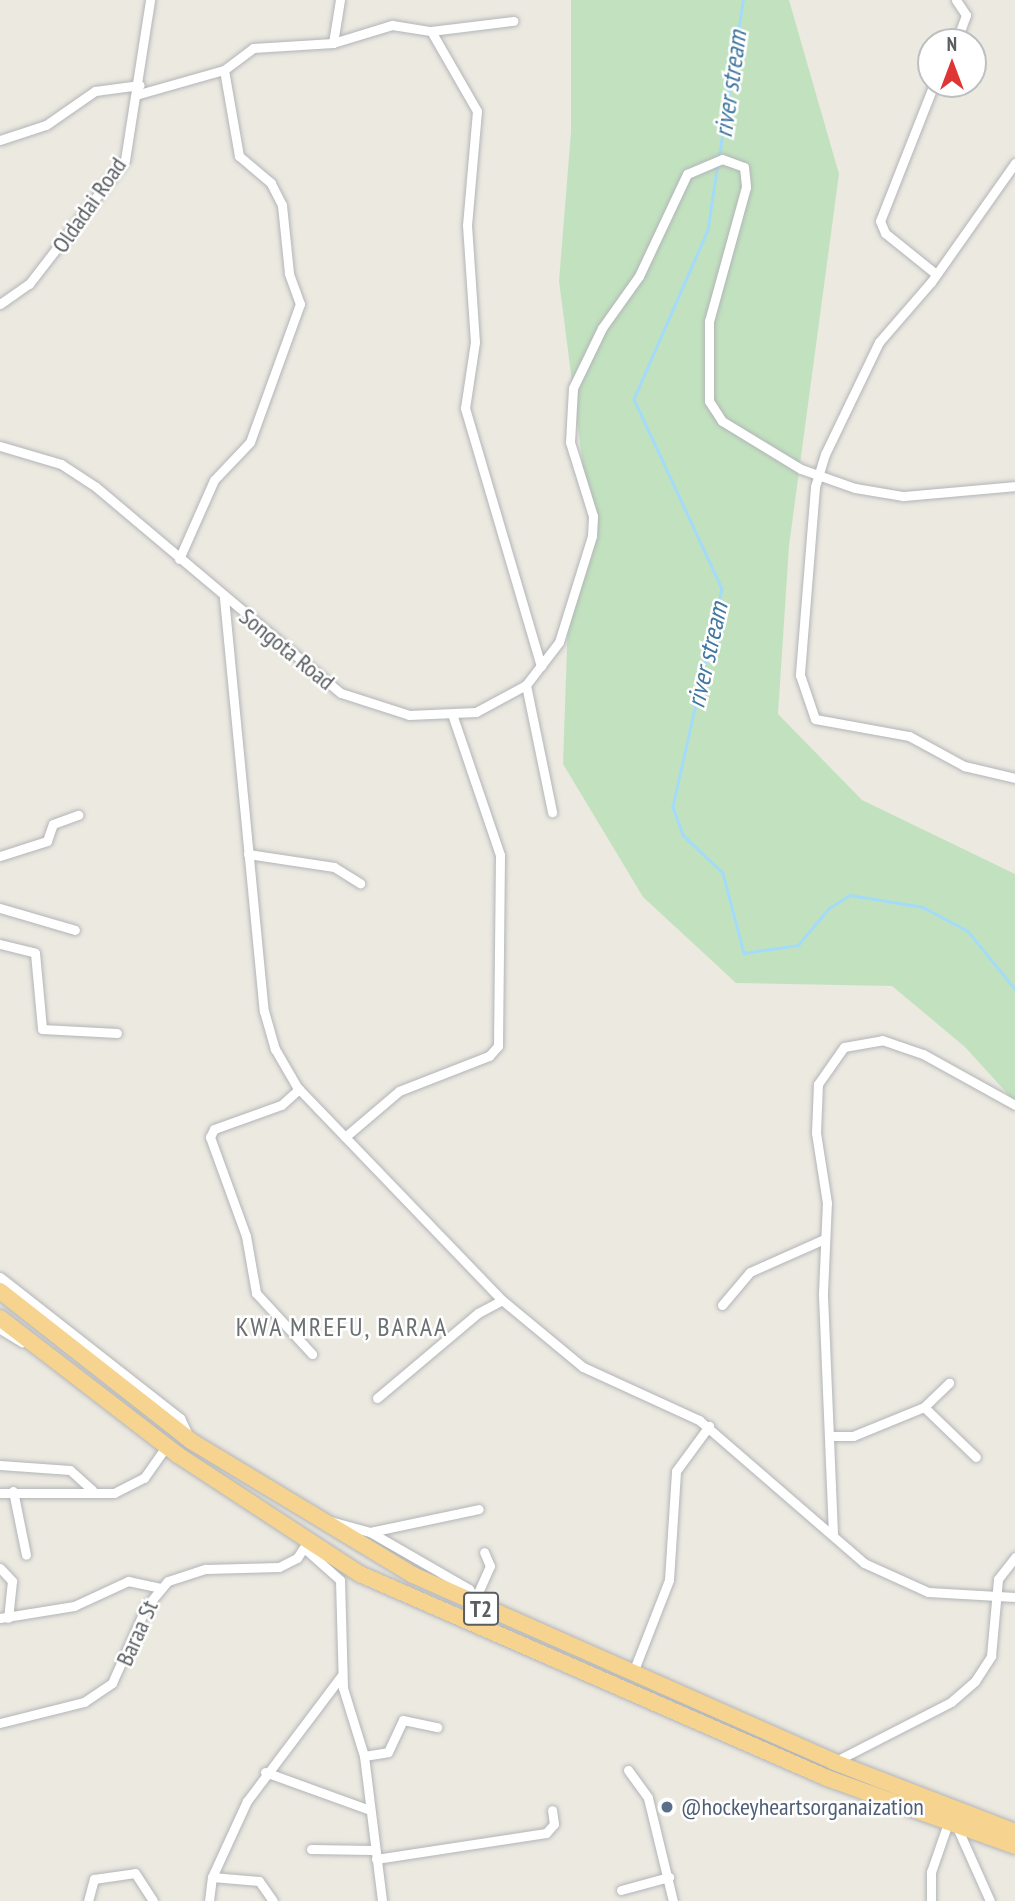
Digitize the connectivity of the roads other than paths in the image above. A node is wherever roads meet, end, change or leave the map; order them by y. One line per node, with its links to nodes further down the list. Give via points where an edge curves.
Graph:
1 (150, 0): 9 (street, Oldadai Road)
2 (340, 0): 7 (street)
3 (956, 0): 5 (street, via 966,15)
4 (513, 21): 6 (street)
5 (961, 28)
6 (431, 31): 7 (street, via 393,25); 20 (street, via 477,111 467,225 475,342 466,408)
7 (332, 43): 8 (street, via 258,47)
8 (225, 70): 9 (street); 18 (street, via 239,156 275,189 300,304 250,442 214,480)
9 (140, 89): 11 (street, via 95,92 46,125); 14 (street, Oldadai Road, via 117,174 29,284)
10 (928, 98): 13 (street, via 880,221 886,233)
11 (0, 139)
12 (1015, 163): 13 (street)
13 (936, 274): 16 (street, via 879,342)
14 (0, 304)
15 (0, 446): 18 (street, Songota Road, via 61,464)
16 (818, 476): 17 (street, via 903,496); 20 (street, Songota Road, via 722,421 709,401 709,321 746,187 744,167 719,159 687,174 639,276 602,328 573,388 570,442 593,516 592,536 559,642); 23 (street, via 800,654 801,685 814,718 909,736 964,766)
17 (1015, 486)
18 (179, 559): 19 (street, Songota Road)
19 (224, 598): 22 (street, Songota Road, via 341,693 389,711); 26 (street)
20 (541, 666): 21 (street, Songota Road)
21 (526, 685): 22 (street, Songota Road); 24 (street)
22 (453, 717): 35 (street, via 500,855 498,1046 489,1056 399,1091)
23 (1015, 778)
24 (552, 812)
25 (78, 815): 27 (street, via 53,824 47,841)
26 (248, 854): 28 (street, via 334,867); 33 (street, via 264,1012 275,1049)
27 (0, 856)
28 (360, 883)
29 (0, 908): 30 (street)
30 (75, 930)
31 (0, 944): 32 (street, via 35,953 42,1029)
32 (117, 1033)
33 (299, 1089): 35 (street); 45 (street, via 281,1105 214,1129 210,1137 246,1236 256,1293)
34 (1015, 1105): 36 (street, via 902,1044 864,1039 844,1046 823,1073 815,1106 827,1203)
35 (345, 1137): 39 (street)
36 (824, 1239): 40 (street, via 750,1272); 52 (street)
37 (0, 1277): 53 (street, via 180,1418)
38 (0, 1291): 43 (highway, T2)
39 (502, 1300): 49 (street, via 478,1313); 51 (street, via 583,1367)
40 (722, 1305)
41 (0, 1318): 44 (highway, T2)
42 (0, 1329): 44 (street)
43 (55, 1334): 44 (highway); 46 (highway, T2)
44 (40, 1350): 48 (highway, T2)
45 (312, 1354)
46 (104, 1371): 48 (highway); 53 (highway, T2)
47 (949, 1383): 50 (street)
48 (89, 1387): 54 (highway, T2)
49 (377, 1398)
50 (924, 1408): 52 (street, via 853,1436); 55 (street)
51 (709, 1426): 63 (street); 75 (street, via 676,1471 669,1580)
52 (833, 1436): 63 (street)
53 (191, 1441): 61 (highway, T2)
54 (166, 1446): 57 (street, via 139,1481 114,1493); 64 (highway, T2)
55 (976, 1457)
56 (0, 1465): 57 (street, via 70,1470)
57 (92, 1490): 58 (street)
58 (13, 1491): 59 (street); 66 (street)
59 (0, 1493)
60 (479, 1509): 62 (street)
61 (314, 1519): 62 (street, via 334,1518); 72 (highway, T2)
62 (370, 1532): 72 (street)
63 (833, 1534): 70 (street, via 864,1563 916,1588)
64 (307, 1543): 69 (street, Baraa St, via 279,1567 183,1573); 74 (street, via 340,1580); 84 (highway, T2, via 360,1574 613,1686)
65 (484, 1552): 72 (street, via 490,1566)
66 (26, 1555)
67 (1015, 1557): 70 (street, via 998,1579)
68 (0, 1568): 73 (street, via 12,1581)
69 (160, 1588): 73 (street, via 128,1581 74,1606); 76 (street, Baraa St, via 112,1683 84,1702)
70 (995, 1597): 71 (street); 79 (street, via 991,1656 965,1692)
71 (1015, 1597)
72 (478, 1602): 75 (highway, T2)
73 (4, 1618)
74 (342, 1675): 78 (street); 81 (street)
75 (632, 1675): 79 (highway, T2)
76 (1, 1721)
77 (437, 1727): 78 (street, via 403,1720 388,1752)
78 (364, 1756): 82 (street)
79 (834, 1762): 85 (highway, T2)
80 (628, 1770): 90 (street, via 648,1798)
81 (265, 1772): 82 (street); 89 (street)
82 (370, 1810): 88 (street)
83 (552, 1810): 88 (street, via 553,1828 546,1833)
84 (952, 1824): 86 (highway, T2); 98 (street, via 931,1872); 99 (street)
85 (1015, 1832)
86 (1015, 1846)
87 (311, 1849): 88 (street)
88 (374, 1855): 96 (street)
89 (212, 1877): 94 (street); 95 (street, via 259,1881)
90 (669, 1877): 91 (street); 97 (street)
91 (621, 1890)
92 (88, 1901): 93 (street, via 94,1879 135,1873)
93 (153, 1901)
94 (209, 1901)
95 (273, 1901)
96 (382, 1901)
97 (673, 1901)
98 (931, 1901)
99 (990, 1901)

